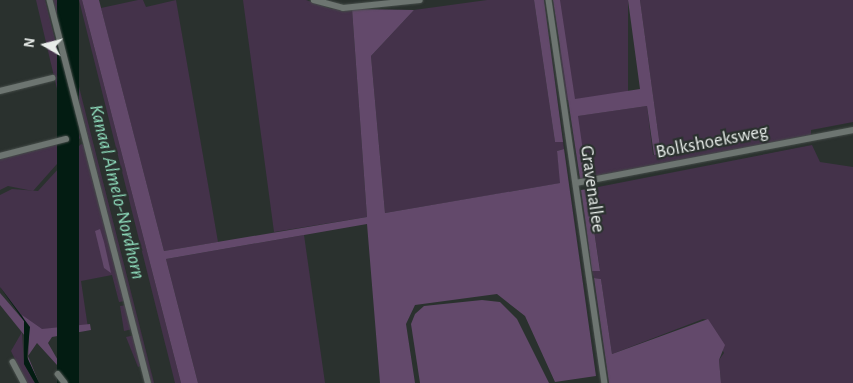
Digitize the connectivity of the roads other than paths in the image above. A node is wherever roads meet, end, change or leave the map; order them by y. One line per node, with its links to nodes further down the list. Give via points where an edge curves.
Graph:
1 (50, 0): 15 (street)
2 (314, 0): 3 (street, via 342,8)
3 (420, 0)
4 (549, 0): 10 (street, Gravenallee)
5 (52, 78): 6 (street)
6 (0, 91)
7 (853, 130): 10 (street, Bolkshoeksweg)
8 (66, 139): 9 (street)
9 (0, 156)
10 (576, 184): 16 (street, Gravenallee)
11 (13, 362): 13 (street)
12 (58, 374): 14 (street)
13 (24, 383)
14 (65, 383)
15 (148, 383)
16 (606, 383)

